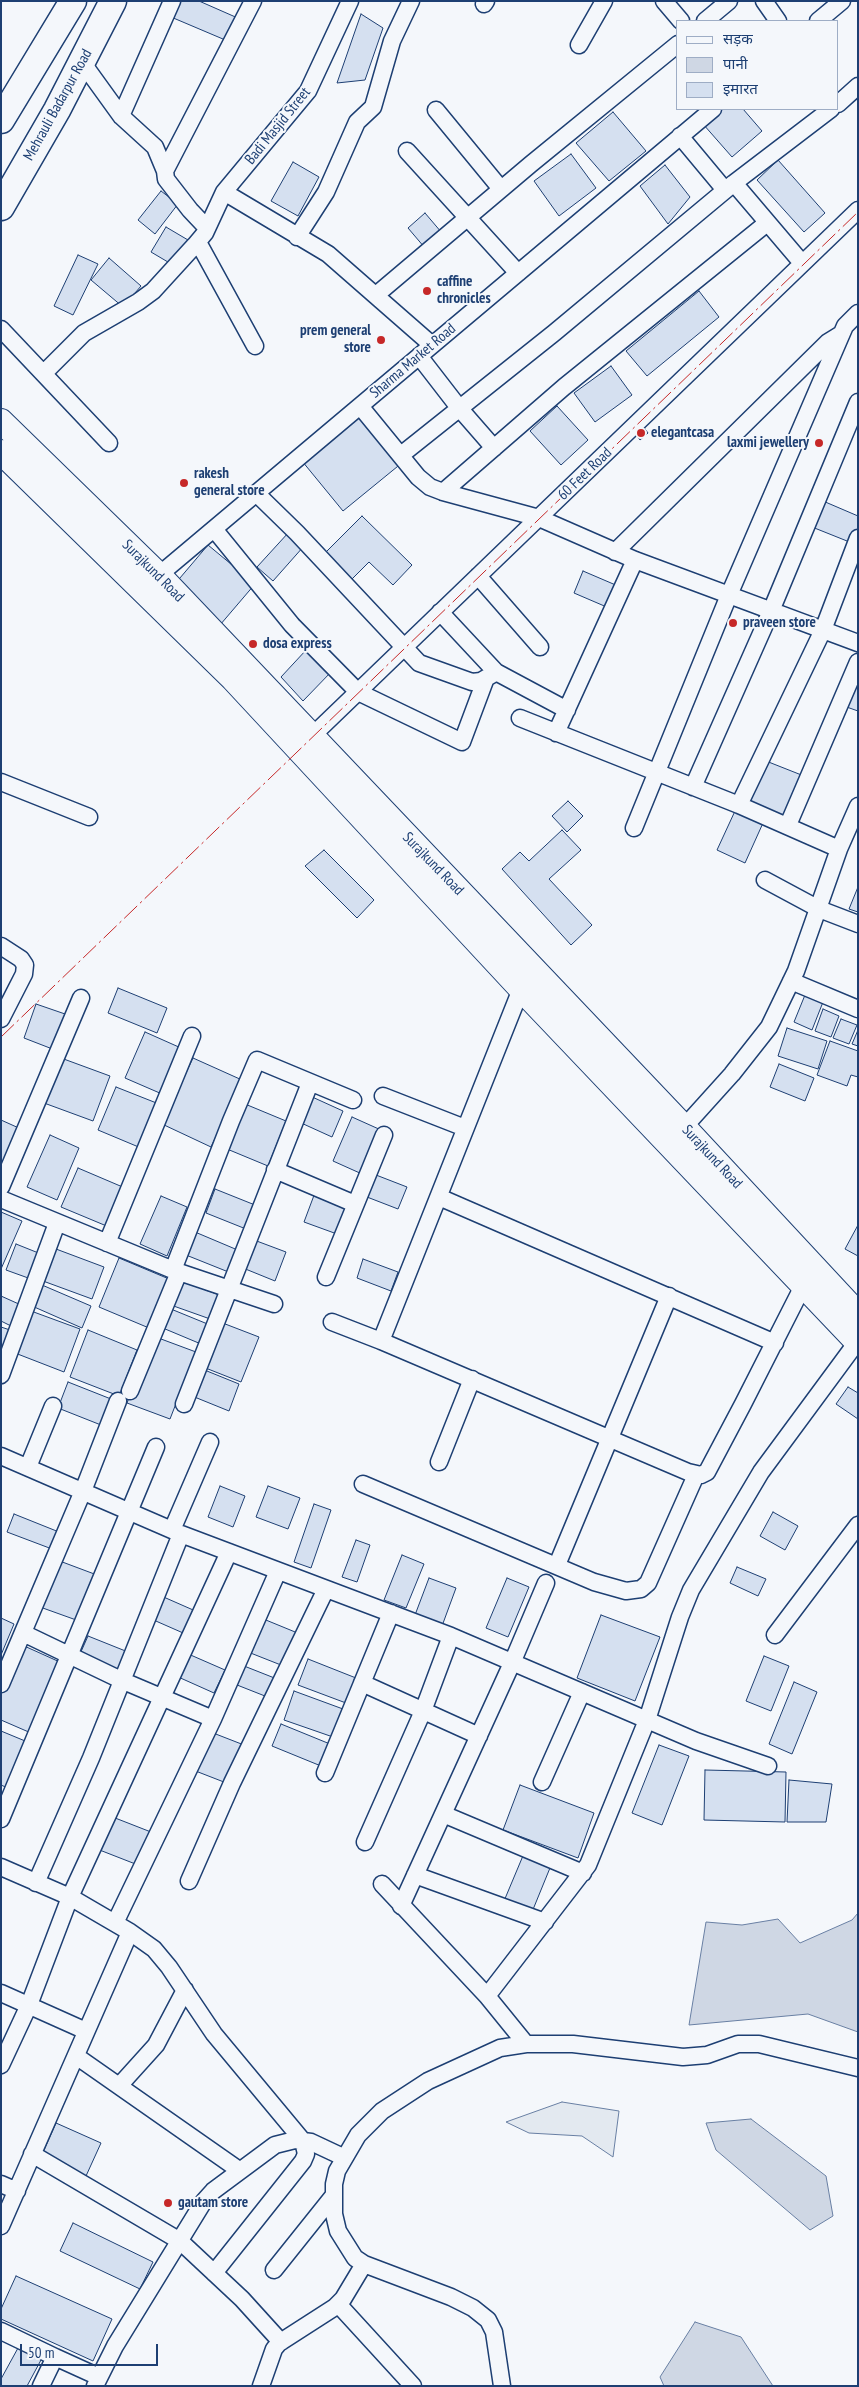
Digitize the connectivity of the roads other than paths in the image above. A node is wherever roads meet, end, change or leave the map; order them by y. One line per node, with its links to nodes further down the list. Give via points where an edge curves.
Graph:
1 (73, 1): 25 (main road)
2 (113, 1): 18 (main road, Mehrauli Badarpur Road)
3 (172, 1): 24 (street)
4 (253, 1): 28 (street)
5 (350, 1): 31 (street, Badi Masjid Street, via 308,91)
6 (411, 1): 37 (street, via 392,41 373,107 357,122 326,192)
7 (604, 1): 16 (street)
8 (664, 1): 12 (street)
9 (729, 1): 13 (street)
10 (764, 1): 14 (street)
11 (842, 1): 15 (street)
12 (680, 20)
13 (706, 20)
14 (777, 20)
15 (819, 20)
16 (579, 45)
17 (676, 46): 30 (street)
18 (82, 62): 24 (street); 32 (main road, Mehrauli Badarpur Road)
19 (858, 86): 20 (street)
20 (839, 103)
21 (436, 110): 30 (street)
22 (712, 110): 26 (street, Sharma Market Road)
23 (830, 110): 29 (street)
24 (121, 116): 28 (street, via 154,147)
25 (1, 120)
26 (680, 136): 29 (street); 40 (street, Sharma Market Road)
27 (407, 151): 34 (street)
28 (165, 171): 36 (street, via 166,179)
29 (730, 186): 35 (street); 50 (street)
30 (501, 189): 34 (street)
31 (224, 192): 36 (street, Badi Masjid Street); 37 (street)
32 (1, 207)
33 (858, 210): 39 (street, 60 Feet Road)
34 (466, 218): 40 (street); 41 (street)
35 (767, 223): 39 (street); 53 (street, via 564,387)
36 (208, 228): 38 (street, Badi Masjid Street)
37 (297, 237): 41 (street, via 328,254)
38 (198, 242): 45 (street); 47 (street, Badi Masjid Street, via 153,291 84,333)
39 (802, 263): 58 (street, 60 Feet Road)
40 (518, 273): 46 (street, Sharma Market Road)
41 (376, 295): 46 (street)
42 (858, 312): 44 (street)
43 (1, 329): 47 (street)
44 (848, 330): 61 (street, via 828,342); 65 (street)
45 (255, 346)
46 (426, 351): 49 (street, Sharma Market Road); 50 (street)
47 (44, 373): 52 (street)
48 (858, 402): 66 (street)
49 (360, 406): 55 (street); 57 (street, Sharma Market Road)
50 (460, 408): 53 (street); 55 (street)
51 (1, 421): 63 (main road, Surajkund Road)
52 (109, 443)
53 (494, 448): 56 (street)
54 (1, 452): 94 (main road, Surajkund Road, via 233,679)
55 (401, 456): 56 (street, via 418,477)
56 (443, 492): 58 (street)
57 (256, 493): 59 (street, Sharma Market Road); 70 (street)
58 (539, 518): 61 (street); 64 (street, 60 Feet Road)
59 (214, 529): 63 (street, Sharma Market Road); 74 (street, via 292,625)
60 (858, 538): 68 (street)
61 (615, 552): 62 (street)
62 (635, 560): 65 (street); 75 (street)
63 (158, 575): 78 (main road, Surajkund Road)
64 (478, 576): 67 (street, 60 Feet Road); 71 (street)
65 (729, 596): 66 (street); 79 (street)
66 (771, 611): 68 (street); 81 (street)
67 (440, 612): 70 (street, 60 Feet Road); 73 (street)
68 (823, 630): 69 (street); 82 (street)
69 (858, 644)
70 (404, 647): 73 (street, via 426,666 472,682); 74 (street, 60 Feet Road)
71 (540, 647)
72 (858, 662): 85 (street)
73 (491, 675): 74 (street, via 462,742); 75 (street)
74 (358, 692): 78 (street, 60 Feet Road)
75 (567, 710): 77 (street)
76 (520, 718): 77 (street)
77 (556, 733): 79 (street)
78 (311, 737): 102 (main road, Surajkund Road)
79 (656, 772): 81 (street); 86 (street)
80 (1, 782): 84 (street)
81 (693, 787): 82 (street)
82 (739, 805): 85 (street)
83 (858, 806): 87 (street)
84 (89, 817)
85 (788, 825): 88 (street)
86 (634, 828)
87 (853, 832): 88 (street)
88 (839, 849): 90 (street)
89 (765, 880): 90 (street)
90 (818, 910): 91 (street); 93 (street)
91 (858, 924)
92 (1, 946): 97 (street, via 21,958 25,965 24,974)
93 (791, 981): 96 (street); 102 (street, via 759,1042)
94 (522, 989): 103 (street); 105 (main road, Surajkund Road)
95 (81, 998): 107 (street)
96 (858, 1009)
97 (1, 1019)
98 (192, 1036): 112 (street)
99 (310, 1083): 101 (street); 106 (street); 113 (street, via 257,1060)
100 (383, 1096): 103 (street)
101 (353, 1100)
102 (684, 1127): 105 (street); 119 (main road, Surajkund Road)
103 (465, 1128): 108 (street)
104 (384, 1135): 110 (street)
105 (668, 1144): 115 (main road, Surajkund Road)
106 (275, 1170): 110 (street); 116 (street)
107 (1, 1187)
108 (439, 1197): 117 (street); 121 (street)
109 (1, 1199): 111 (street)
110 (355, 1204): 114 (street)
111 (57, 1223): 112 (street); 124 (street)
112 (107, 1243): 113 (street)
113 (176, 1271): 116 (street); 136 (street)
114 (326, 1277)
115 (803, 1286): 122 (main road, Surajkund Road); 123 (street)
116 (229, 1289): 118 (street); 126 (street)
117 (669, 1296): 123 (street); 128 (street)
118 (274, 1304)
119 (858, 1314)
120 (332, 1322): 121 (street)
121 (381, 1341): 125 (street)
122 (857, 1342): 158 (street, via 761,1472 691,1590)
123 (775, 1343): 134 (street, via 707,1472)
124 (1, 1375)
125 (472, 1380): 128 (street); 132 (street)
126 (184, 1404)
127 (53, 1406): 133 (street)
128 (611, 1439): 134 (street); 141 (street)
129 (210, 1442): 139 (street)
130 (156, 1447): 137 (street)
131 (1, 1456): 133 (street)
132 (439, 1462)
133 (28, 1467): 136 (street)
134 (696, 1475): 141 (street, via 648,1583 641,1589 626,1591 594,1582)
135 (362, 1484): 141 (street)
136 (84, 1492): 137 (street); 146 (street)
137 (130, 1511): 139 (street); 149 (street)
138 (858, 1524): 147 (street)
139 (176, 1531): 140 (street); 151 (street)
140 (229, 1552): 142 (street); 155 (street)
141 (557, 1565)
142 (278, 1571): 144 (street); 157 (street)
143 (546, 1583): 150 (street)
144 (326, 1589): 145 (street); 169 (street, via 232,1783)
145 (392, 1613): 148 (street); 152 (street)
146 (23, 1633): 149 (street); 153 (street)
147 (775, 1635)
148 (452, 1636): 150 (street); 156 (street)
149 (70, 1655): 151 (street); 164 (street)
150 (512, 1662): 154 (street); 159 (street)
151 (121, 1680): 155 (street); 170 (street)
152 (362, 1683): 156 (street); 161 (street)
153 (1, 1684)
154 (582, 1692): 158 (street); 162 (street)
155 (162, 1698): 157 (street); 172 (street)
156 (422, 1711): 159 (street); 165 (street)
157 (213, 1719): 175 (street)
158 (647, 1720): 160 (street); 167 (street)
159 (479, 1736): 163 (street)
160 (768, 1766)
161 (325, 1773)
162 (542, 1782)
163 (443, 1814): 167 (street); 168 (street)
164 (1, 1819)
165 (365, 1842)
166 (2, 1871): 170 (street)
167 (583, 1874): 174 (street)
168 (415, 1875): 173 (street); 174 (street)
169 (189, 1882)
170 (36, 1883): 172 (street)
171 (382, 1884): 173 (street)
172 (70, 1897): 175 (street); 180 (street)
173 (401, 1906): 179 (street)
174 (545, 1922): 179 (street)
175 (115, 1923): 176 (street)
176 (130, 1932): 177 (street, via 154,1950); 181 (street)
177 (185, 1990): 186 (street, via 156,2045); 187 (street, via 214,2034)
178 (1, 1993): 180 (street)
179 (487, 1996): 182 (street)
180 (29, 2005): 181 (street); 184 (street)
181 (86, 2031): 183 (street)
182 (526, 2044): 185 (street, via 573,2044 683,2057 707,2055 738,2044 759,2044); 189 (street, via 500,2048 428,2081 382,2111 358,2135)
183 (76, 2056): 186 (street); 188 (street)
184 (1, 2065)
185 (858, 2068)
186 (119, 2086): 190 (street)
187 (303, 2141): 189 (street); 190 (street, via 276,2145); 198 (street, via 306,2154 303,2161)
188 (32, 2154): 192 (street); 195 (street)
189 (343, 2157): 193 (street, via 337,2171)
190 (239, 2170): 195 (street, via 213,2191)
191 (1, 2184): 192 (street)
192 (17, 2190): 194 (street)
193 (334, 2195): 196 (street, via 338,2232 355,2258); 197 (street)
194 (1, 2226)
195 (180, 2241): 198 (street); 203 (street, via 115,2346)
196 (364, 2264): 199 (street); 207 (street, via 451,2297 474,2308 488,2320 494,2332)
197 (274, 2270)
198 (214, 2273): 201 (street)
199 (338, 2304): 201 (street); 206 (street)
200 (1, 2331): 202 (street)
201 (281, 2342): 204 (street, via 274,2349)
202 (55, 2357): 203 (street); 205 (street)
203 (97, 2382)
204 (266, 2384)
205 (41, 2386)
206 (413, 2386)
207 (502, 2386)

